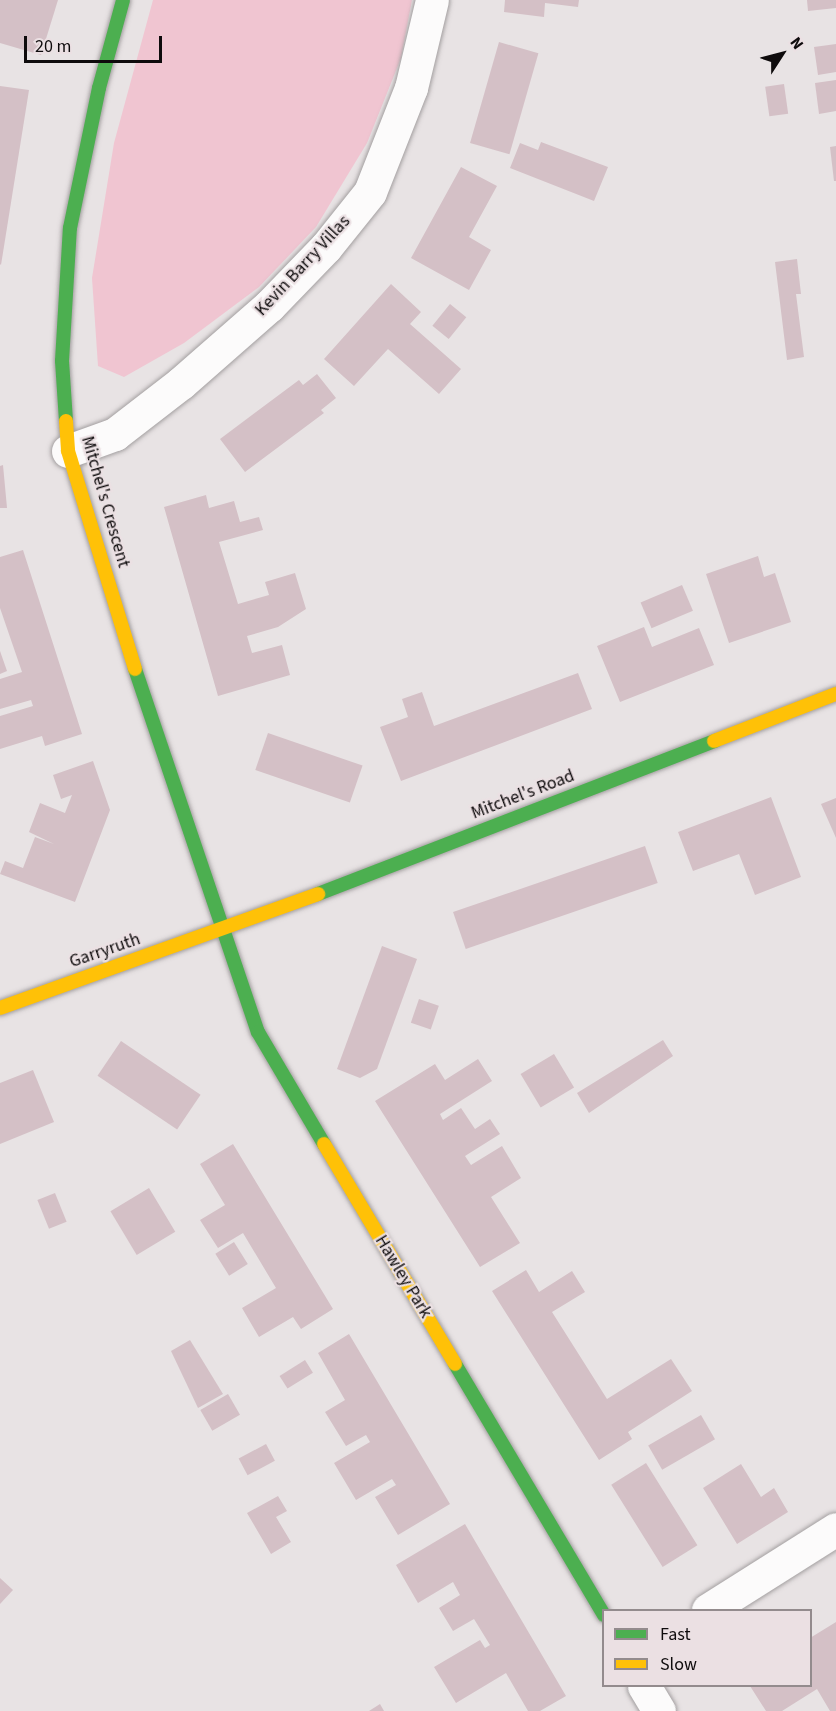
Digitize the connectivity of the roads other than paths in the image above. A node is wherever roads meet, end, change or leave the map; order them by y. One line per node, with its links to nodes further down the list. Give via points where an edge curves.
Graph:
1 (123, 0): 3 (street, Mitchel's Crescent, via 99,88 70,228 62,362)
2 (432, 0): 3 (street, Kevin Barry Villas, via 411,88 370,192 326,248 269,306 181,383 115,434)
3 (68, 451): 5 (street, Mitchel's Crescent, via 149,716)
4 (836, 694): 5 (street, Mitchel's Road)
5 (223, 930): 6 (street, Garryruth); 9 (street, Hawley Park, via 258,1032)
6 (0, 1008)
7 (836, 1529): 8 (street)
8 (711, 1609)
9 (602, 1613)
10 (645, 1687): 11 (street)
11 (659, 1711)

